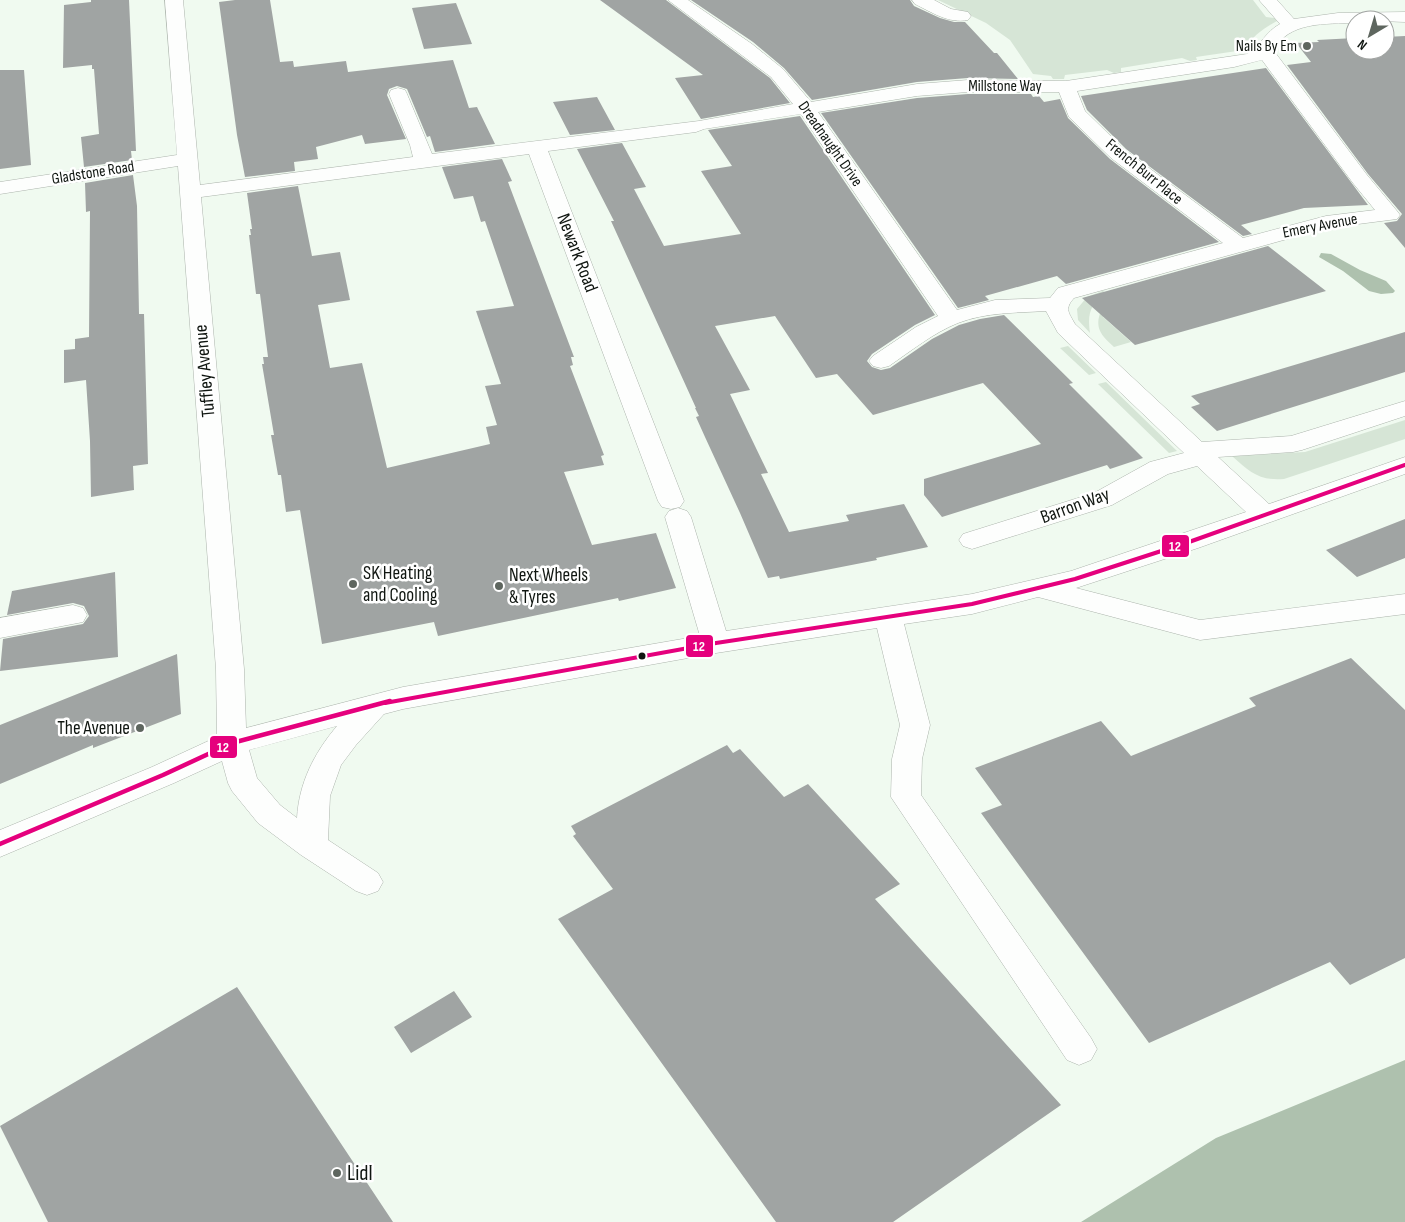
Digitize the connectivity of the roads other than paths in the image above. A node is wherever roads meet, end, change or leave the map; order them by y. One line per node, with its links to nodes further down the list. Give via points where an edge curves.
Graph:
1 (174, 0): 13 (street, Tuffley Avenue)
2 (677, 0): 11 (street, Dreadnaught Drive, via 770,68)
3 (921, 0): 5 (street, via 947,14)
4 (1268, 0): 7 (street)
5 (962, 16)
6 (1405, 17): 7 (street, via 1312,20)
7 (1290, 25): 8 (street, via 1276,33)
8 (1265, 51): 9 (street, Millstone Way, via 1254,58 1234,62); 17 (street, Emery Avenue, via 1390,215 1326,222)
9 (1066, 87): 11 (street, Millstone Way, via 968,86 917,90); 17 (street, French Burr Place, via 1076,113 1118,154)
10 (398, 94): 14 (street)
11 (806, 108): 12 (street, Millstone Way); 19 (street, Dreadnaught Drive)
12 (536, 146): 14 (street); 31 (street, Newark Road, via 675,509)
13 (186, 159): 15 (street, Gladstone Road); 16 (street, Tuffley Avenue)
14 (424, 161): 16 (street)
15 (0, 188)
16 (190, 192): 33 (street, Tuffley Avenue, via 228,649)
17 (1237, 244): 18 (street, Emery Avenue, via 1080,289 1066,294)
18 (1057, 304): 19 (street, via 995,307); 22 (street, via 1057,312 1066,328)
19 (951, 318): 20 (street, via 917,336)
20 (881, 362)
21 (1405, 408): 22 (street, Barron Way, via 1293,444)
22 (1200, 453): 24 (street); 25 (street, Barron Way, via 1159,468 1102,499)
23 (1405, 465): 24 (street)
24 (1265, 515): 26 (street, via 1084,576)
25 (972, 540)
26 (1038, 588): 27 (street, via 1200,630); 29 (street, via 972,604)
27 (1405, 604)
28 (73, 615): 30 (street)
29 (888, 617): 31 (street); 37 (street, via 915,725 907,759 906,797)
30 (0, 628)
31 (716, 643): 32 (street, via 403,698)
32 (374, 706): 33 (street); 35 (street, via 343,737 329,759 315,796)
33 (232, 743): 34 (street); 35 (street, Tuffley Avenue, via 243,783 269,814)
34 (0, 844)
35 (312, 846): 36 (street, Tuffley Avenue)
36 (367, 882)
37 (1079, 1049)

